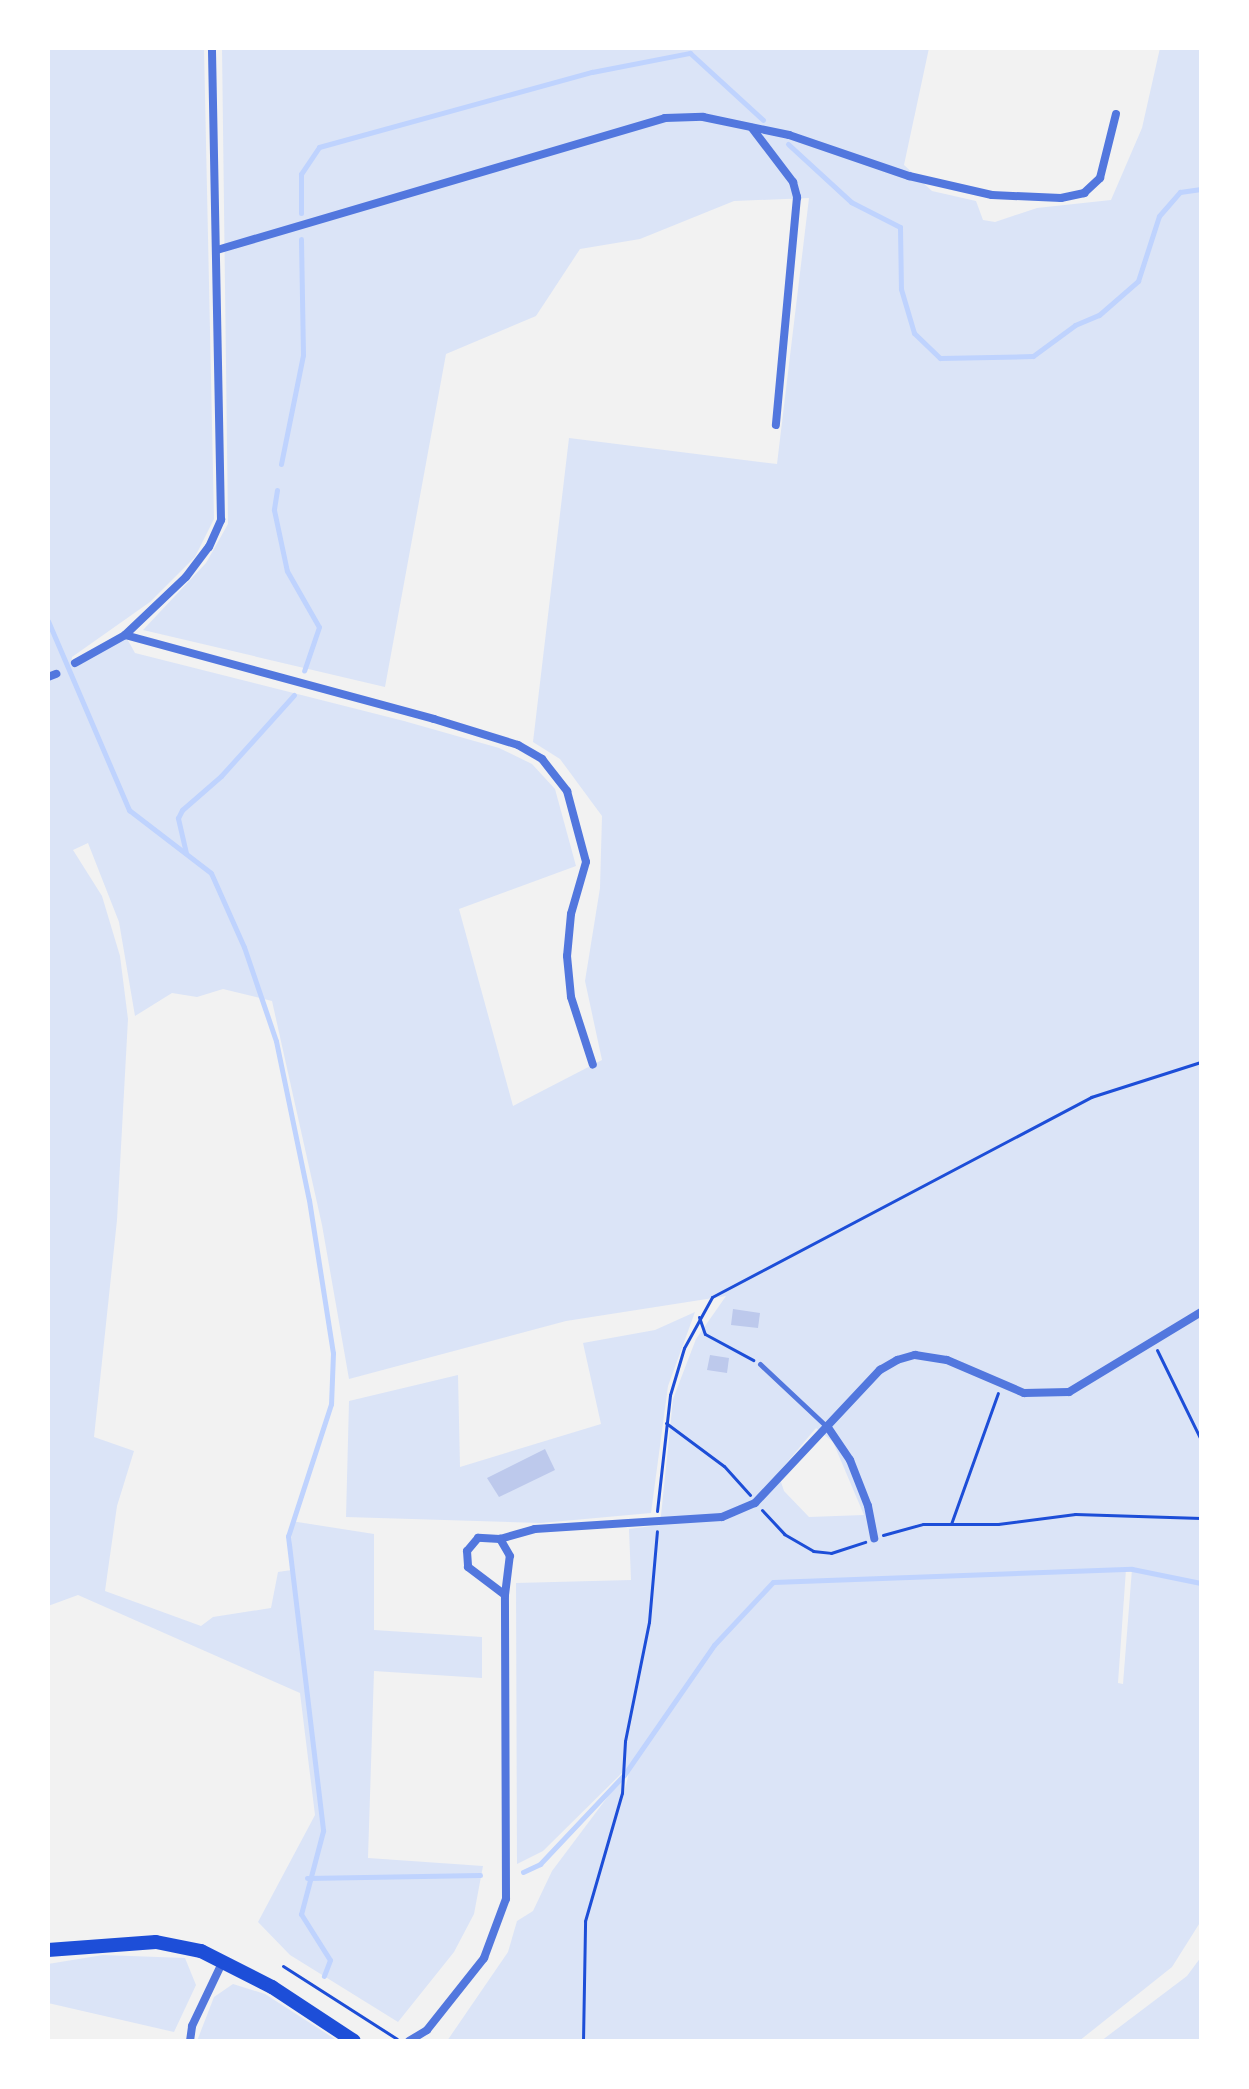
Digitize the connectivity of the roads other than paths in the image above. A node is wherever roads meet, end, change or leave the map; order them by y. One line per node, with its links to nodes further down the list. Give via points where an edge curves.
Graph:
1 (212, 48): 4 (street)
2 (1116, 114): 3 (street, via 1100,178 1084,193 1061,198 992,195)
3 (752, 128): 4 (street, via 703,117 665,118); 5 (street, via 793,182 797,197)
4 (217, 250): 6 (street, via 221,520 186,577)
5 (776, 425)
6 (125, 635): 7 (street); 8 (street, via 434,719 518,745 542,759 567,791 586,862 571,914 567,956 571,997)
7 (75, 663)
8 (593, 1065)
9 (1201, 1312): 11 (street, via 1069,1392 1040,1396 1000,1385 947,1360 906,1358 880,1370)
10 (760, 1364): 11 (lane)
11 (827, 1426): 12 (street, via 850,1460); 13 (street, via 755,1503 722,1517 535,1529)
12 (874, 1538)
13 (500, 1539): 14 (street, via 510,1556); 14 (street, via 478,1538 466,1559 473,1573)
14 (505, 1595): 17 (street, via 506,1899 484,1958)
15 (48, 1950): 16 (main road, via 156,1942)
16 (223, 1961): 18 (street); 19 (main road)
17 (427, 2030): 20 (street); 21 (street)
18 (190, 2041)
19 (354, 2041)
20 (409, 2041)
21 (425, 2041)

